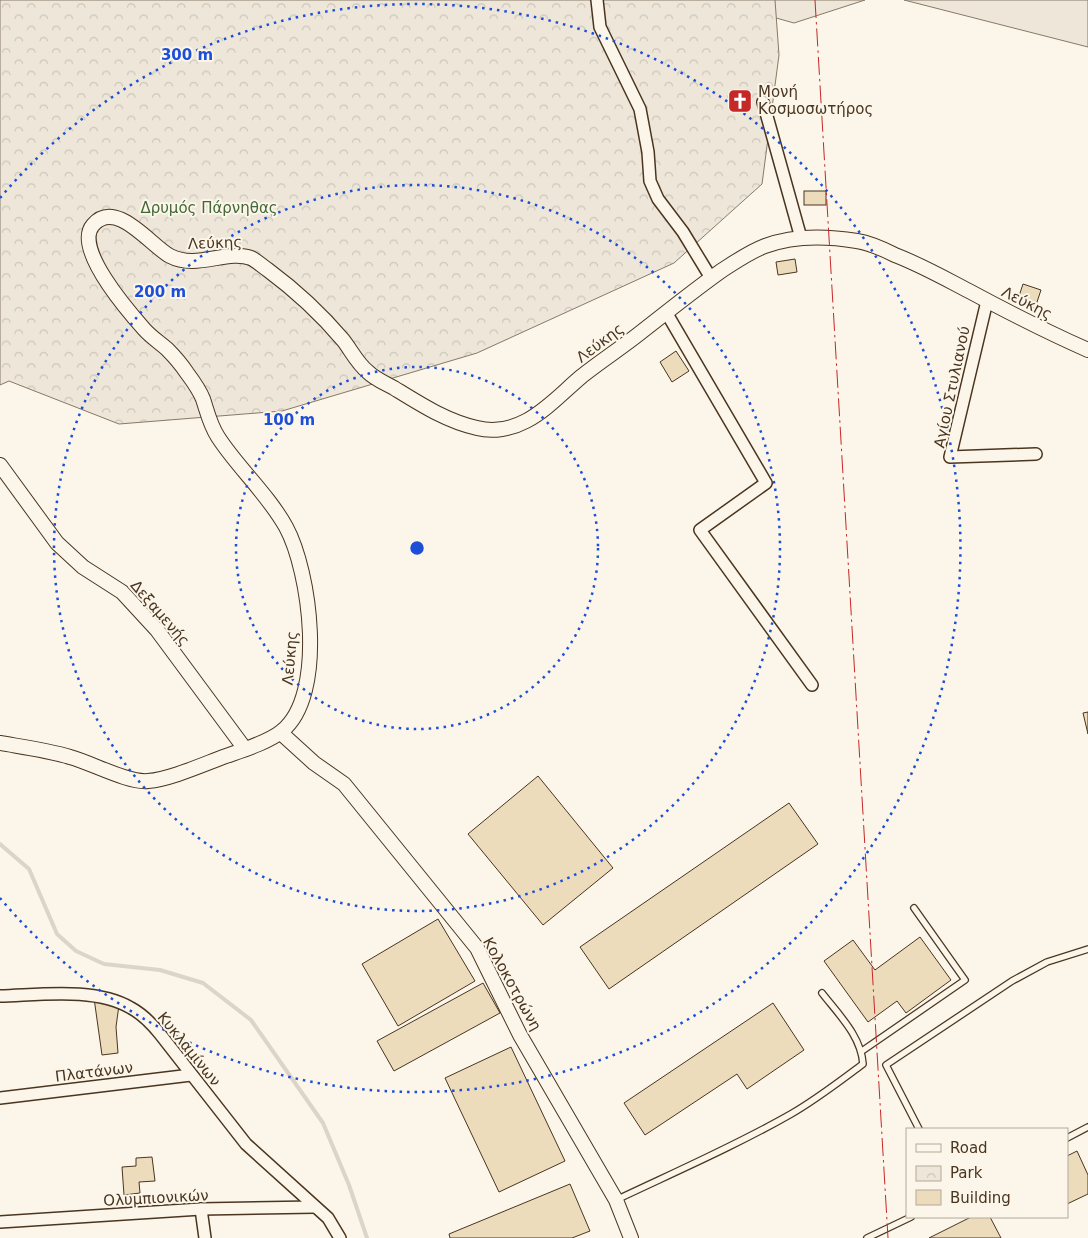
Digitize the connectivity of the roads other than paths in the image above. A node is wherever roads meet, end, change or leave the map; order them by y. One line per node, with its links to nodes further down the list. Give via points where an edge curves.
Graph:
1 (597, 0): 4 (street, via 600,27 640,109 650,180 658,199)
2 (763, 102): 3 (street)
3 (801, 238): 4 (street, Λεύκης, via 763,246); 5 (street, Λεύκης, via 868,243 932,270)
4 (711, 278): 6 (street, Λεύκης)
5 (987, 301): 7 (street, Λεύκης); 8 (street, Αγίου Στυλιανού, via 950,457)
6 (666, 312): 10 (street, via 766,483 700,530); 11 (street, Λεύκης, via 587,372 540,413 514,426 492,430 473,427 434,412 376,378 360,364 345,342 321,317 287,285 249,257 192,262 179,260 123,220 102,218 94,224 89,230 88,247 114,293 146,332 171,352 189,375 200,392 214,432 286,526 299,557 305,580 310,631 307,683 294,718)
7 (1088, 350)
8 (1036, 454)
9 (0, 465): 13 (street, Δεξαμενής, via 57,543 84,567 122,592 157,630)
10 (812, 685)
11 (281, 733): 13 (street, Λεύκης); 24 (street, Κολοκοτρώνη, via 314,763 344,784 477,948 520,1035)
12 (0, 743): 13 (street, Λεύκης, via 73,758 147,782)
13 (245, 749)
14 (914, 908): 18 (lane, via 965,980)
15 (1088, 949): 22 (lane, via 1047,962 1012,981 886,1065)
16 (822, 993): 18 (lane, via 856,1038)
17 (0, 996): 19 (street, Κυκλαμίνων, via 82,995 108,999 131,1008 160,1034)
18 (862, 1052): 24 (lane, via 864,1064 791,1114)
19 (192, 1075): 20 (street, Πλατάνων); 25 (street, Κυκλαμίνων, via 246,1144)
20 (0, 1098)
21 (1088, 1127): 23 (lane)
22 (918, 1128)
23 (1068, 1137)
24 (616, 1200): 31 (street, Κολοκοτρώνη)
25 (315, 1207): 26 (street, Ολυμπιονικών); 30 (street, Κυκλαμίνων, via 328,1218)
26 (202, 1210): 28 (street, Ολυμπιονικών); 29 (street)
27 (909, 1218): 32 (lane)
28 (0, 1222)
29 (205, 1238)
30 (340, 1238)
31 (631, 1238)
32 (867, 1238)

